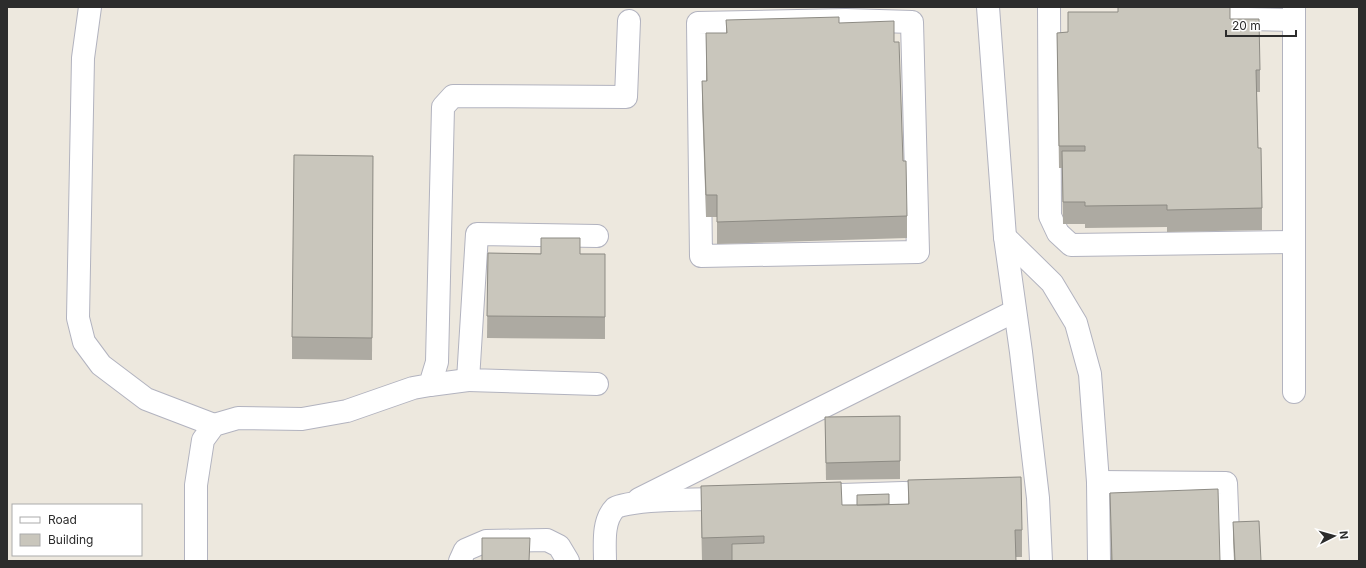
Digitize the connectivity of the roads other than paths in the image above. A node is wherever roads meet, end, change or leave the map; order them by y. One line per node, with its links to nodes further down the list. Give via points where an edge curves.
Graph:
1 (90, 7): 16 (lane, via 83,58 78,318 84,342 101,365 146,399)
2 (988, 7): 9 (lane)
3 (846, 13): 3 (lane, via 698,23 701,256 918,252 912,22)
4 (1054, 14): 10 (lane, via 1050,216 1058,233 1071,245)
5 (1294, 14): 6 (lane, via 1263,19); 10 (lane)
6 (1176, 18)
7 (629, 21): 14 (lane, via 626,97 453,96 442,107 437,362)
8 (597, 236): 12 (lane, via 477,234)
9 (1005, 237): 11 (lane); 17 (lane, via 1052,283 1076,323 1090,374)
10 (1294, 242): 15 (lane)
11 (1015, 311): 21 (lane); 26 (lane, via 1030,498)
12 (468, 380): 13 (lane); 14 (lane)
13 (597, 384)
14 (430, 385): 16 (lane, via 413,388 347,411 302,419 238,418)
15 (1294, 392)
16 (214, 425): 22 (lane, via 203,440 196,485)
17 (1098, 482): 27 (lane); 28 (lane, via 1226,483)
18 (958, 495): 19 (lane, via 903,493)
19 (792, 497)
20 (752, 498): 21 (lane)
21 (633, 502): 25 (lane, via 616,507 610,515 605,536)
22 (196, 561)
23 (460, 561): 24 (lane, via 465,550 486,541 547,540 559,546)
24 (568, 561)
25 (605, 561)
26 (1042, 561)
27 (1099, 561)
28 (1228, 561)

